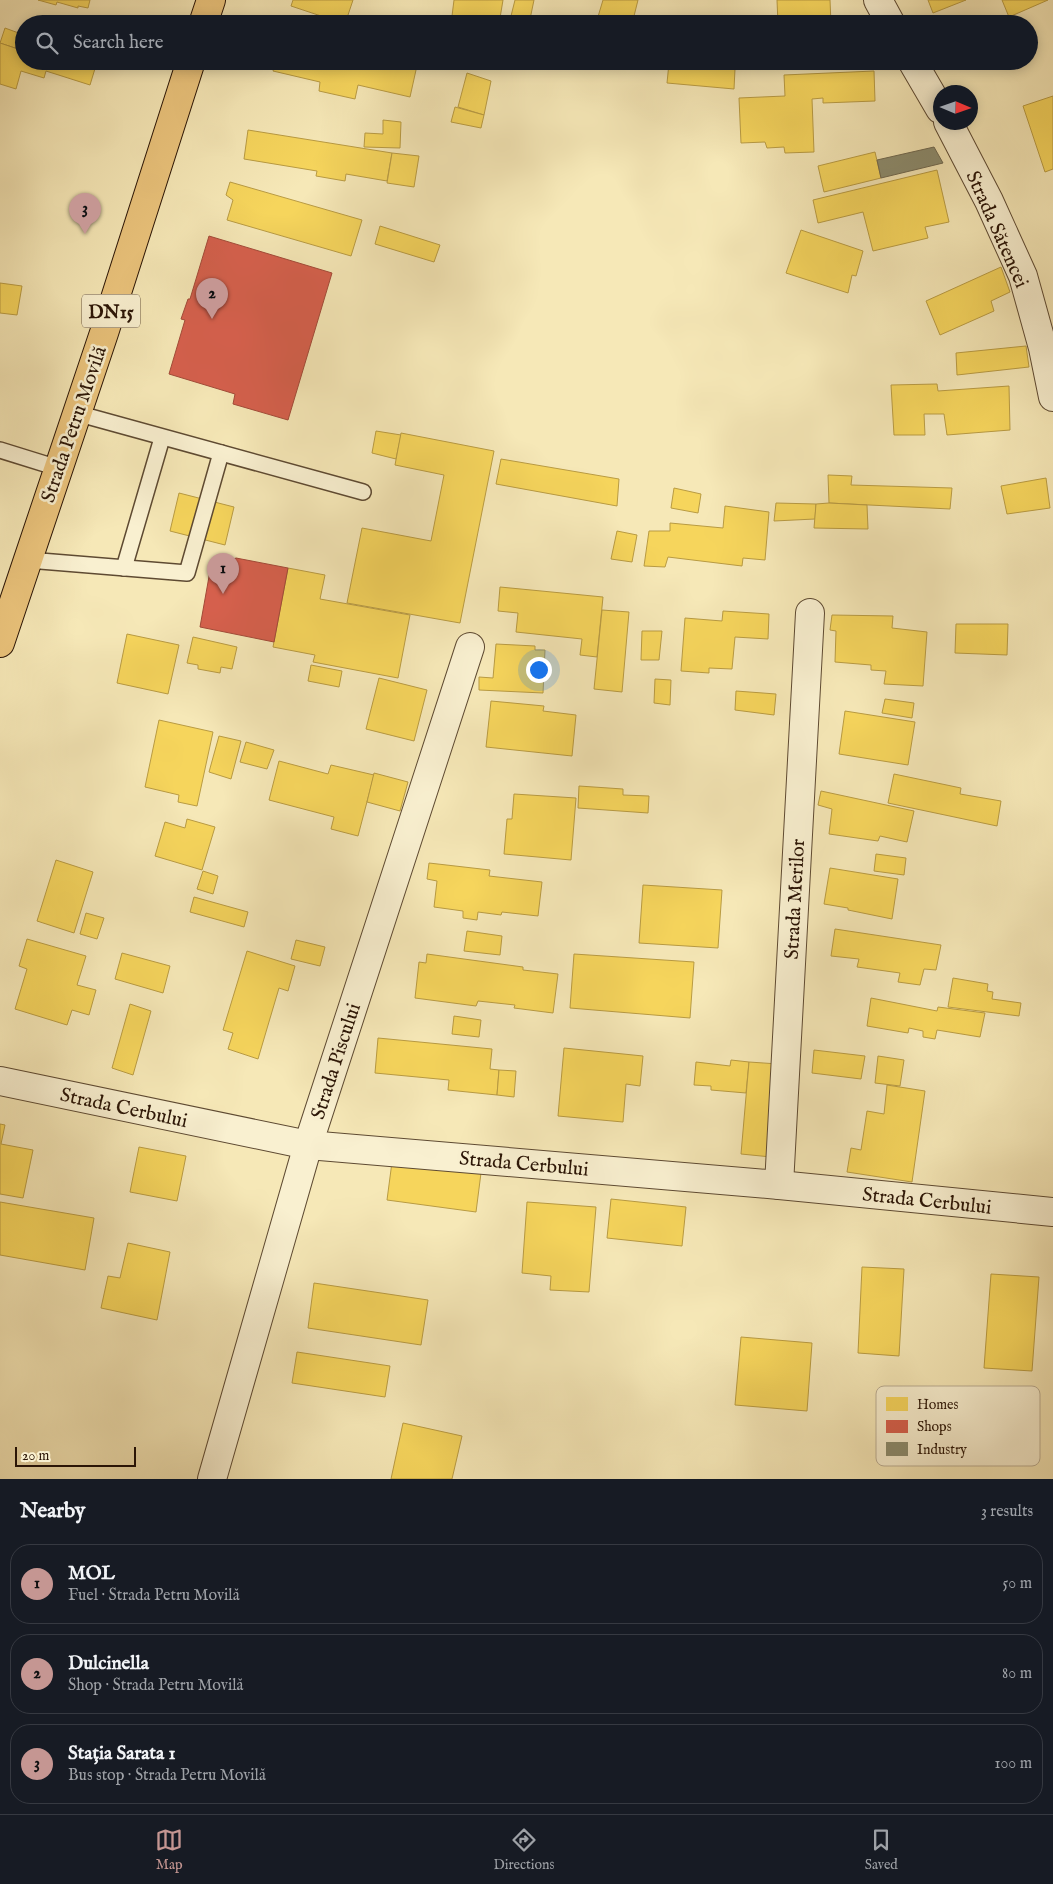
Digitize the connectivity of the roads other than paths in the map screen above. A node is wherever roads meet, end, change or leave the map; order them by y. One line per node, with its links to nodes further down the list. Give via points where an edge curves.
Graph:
1 (211, 0): 3 (main road)
2 (878, 0): 4 (street)
3 (206, 15)
4 (886, 15)
5 (188, 70): 10 (main road, Strada Petru Movilă / DN15)
6 (917, 70): 7 (street)
7 (933, 97)
8 (952, 130): 9 (street, Strada Sătencei, via 1023,276 1044,348)
9 (1053, 397)
10 (76, 413): 11 (lane); 14 (main road, Strada Petru Movilă / DN15)
11 (162, 438): 13 (lane); 17 (lane)
12 (0, 450): 14 (lane)
13 (221, 453): 15 (lane); 17 (lane, via 187,573)
14 (58, 468): 16 (main road, Strada Petru Movilă / DN15)
15 (363, 492)
16 (28, 560): 17 (lane); 19 (main road, Strada Petru Movilă / DN15)
17 (124, 568)
18 (810, 613): 23 (street, Strada Merilor)
19 (0, 643)
20 (470, 647): 22 (street, Strada Piscului)
21 (0, 1081): 22 (street, Strada Cerbului)
22 (308, 1145): 23 (street, Strada Cerbului); 25 (street, Strada Piscului)
23 (779, 1185): 24 (street, Strada Cerbului)
24 (1053, 1212)
25 (212, 1479)

